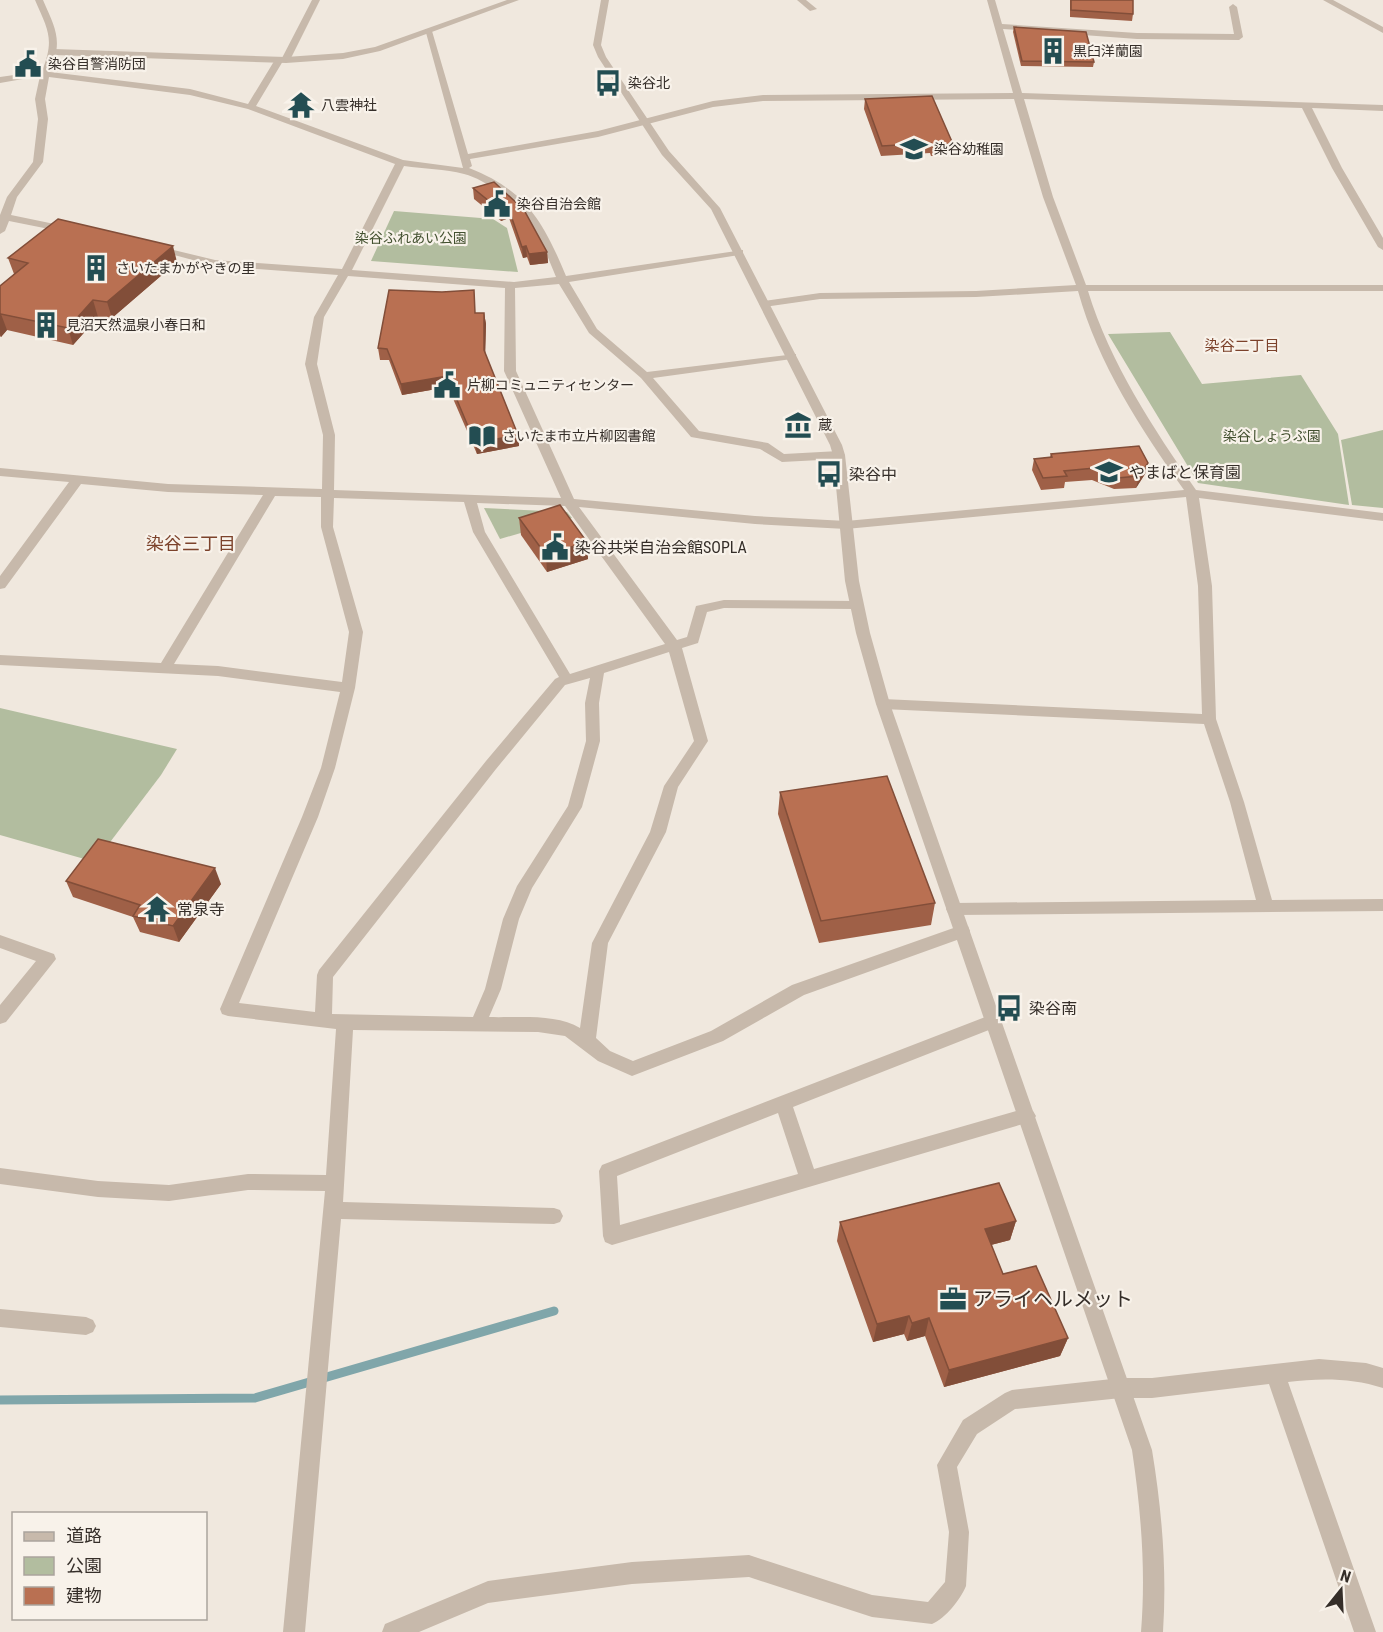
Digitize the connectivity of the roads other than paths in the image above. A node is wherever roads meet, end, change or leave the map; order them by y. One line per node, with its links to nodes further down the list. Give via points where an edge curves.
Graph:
1 (39, 0): 13 (street, via 52,30)
2 (316, 0): 14 (street)
3 (515, 0): 12 (street)
4 (605, 0): 21 (street, via 597,45)
5 (801, 0): 9 (street)
6 (991, 0): 10 (street)
7 (1327, 0): 11 (street)
8 (1233, 7): 10 (street, via 1239,37 1137,36)
9 (813, 9)
10 (998, 26): 17 (street)
11 (1383, 30)
12 (428, 31): 14 (street, via 359,53); 22 (street)
13 (54, 52): 14 (street); 15 (street)
14 (283, 60): 19 (street)
15 (45, 74): 16 (street); 19 (street, via 190,92); 25 (street, via 40,99 38,162 12,197)
16 (0, 80)
17 (1018, 96): 18 (street); 21 (street, via 754,99 713,104); 34 (street, via 1048,197)
18 (1305, 105): 20 (street); 29 (street)
19 (251, 107): 23 (street)
20 (1383, 108)
21 (645, 122): 22 (street); 30 (street, via 665,153 715,208)
22 (465, 157): 24 (street)
23 (401, 163): 24 (street); 31 (street)
24 (467, 171): 32 (street, via 499,188 533,218)
25 (4, 217): 26 (street); 27 (street)
26 (0, 231)
27 (81, 232)
28 (148, 247): 31 (street, via 215,263)
29 (1383, 247)
30 (739, 252): 32 (street); 36 (street)
31 (346, 271): 33 (street); 43 (street, via 319,317 311,364 329,435)
32 (562, 280): 33 (street); 38 (street, via 593,331)
33 (510, 284): 46 (street, via 510,371)
34 (1082, 288): 35 (street); 36 (street, via 820,296); 44 (street, via 1093,326 1117,375)
35 (1383, 288)
36 (764, 304): 37 (street)
37 (792, 356): 38 (street); 39 (street)
38 (645, 376): 39 (street, via 695,434 764,446 782,458)
39 (839, 455): 48 (street)
40 (0, 472): 41 (street)
41 (78, 479): 42 (street, via 168,488); 49 (street)
42 (272, 491): 43 (street); 53 (street)
43 (327, 493): 45 (street); 56 (street, via 327,527 356,632)
44 (1192, 493): 47 (street); 48 (street); 58 (street, via 1205,586)
45 (469, 498): 46 (street); 55 (street, via 479,532)
46 (569, 502): 48 (street); 51 (street)
47 (1383, 517)
48 (846, 525): 50 (street)
49 (0, 585)
50 (856, 605): 51 (street, via 724,604 701,609 693,640); 57 (street)
51 (674, 646): 54 (street); 69 (street, via 701,741 671,786 658,832 600,943)
52 (0, 660): 53 (street)
53 (165, 668): 56 (street)
54 (598, 670): 55 (street); 68 (street, via 592,703 593,741 575,807 525,886)
55 (567, 680): 65 (street, via 560,682 491,765 325,975)
56 (348, 688): 65 (street, via 328,768 310,817 228,1009)
57 (883, 704): 58 (street); 61 (street)
58 (1209, 719): 60 (street)
59 (1383, 905): 60 (street)
60 (1266, 906): 61 (street)
61 (954, 909): 62 (street)
62 (962, 931): 66 (street); 69 (street, via 798,990 717,1036 632,1069 604,1056)
63 (0, 941): 64 (street, via 48,959)
64 (0, 1017)
65 (323, 1021): 67 (street)
66 (993, 1021): 70 (street); 71 (street)
67 (345, 1023): 68 (street); 74 (street)
68 (478, 1024): 69 (street, via 568,1029)
69 (587, 1041)
70 (783, 1103): 73 (street); 73 (street, via 608,1171 612,1236)
71 (1027, 1116): 73 (street); 81 (street)
72 (0, 1176): 74 (street, via 98,1189 169,1193 248,1182)
73 (809, 1179)
74 (333, 1183): 75 (street)
75 (333, 1210): 76 (street); 82 (street)
76 (554, 1216)
77 (0, 1318): 78 (street)
78 (86, 1326)
79 (1275, 1374): 80 (street, via 1319,1369); 81 (street); 85 (street)
80 (1383, 1378)
81 (1121, 1388): 83 (street, via 1012,1400 970,1426 947,1465 959,1532 955,1586 932,1613 872,1606 749,1566 632,1573 488,1592); 84 (street, via 1142,1450 1152,1509)
82 (294, 1632)
83 (393, 1632)
84 (1152, 1632)
85 (1365, 1632)

